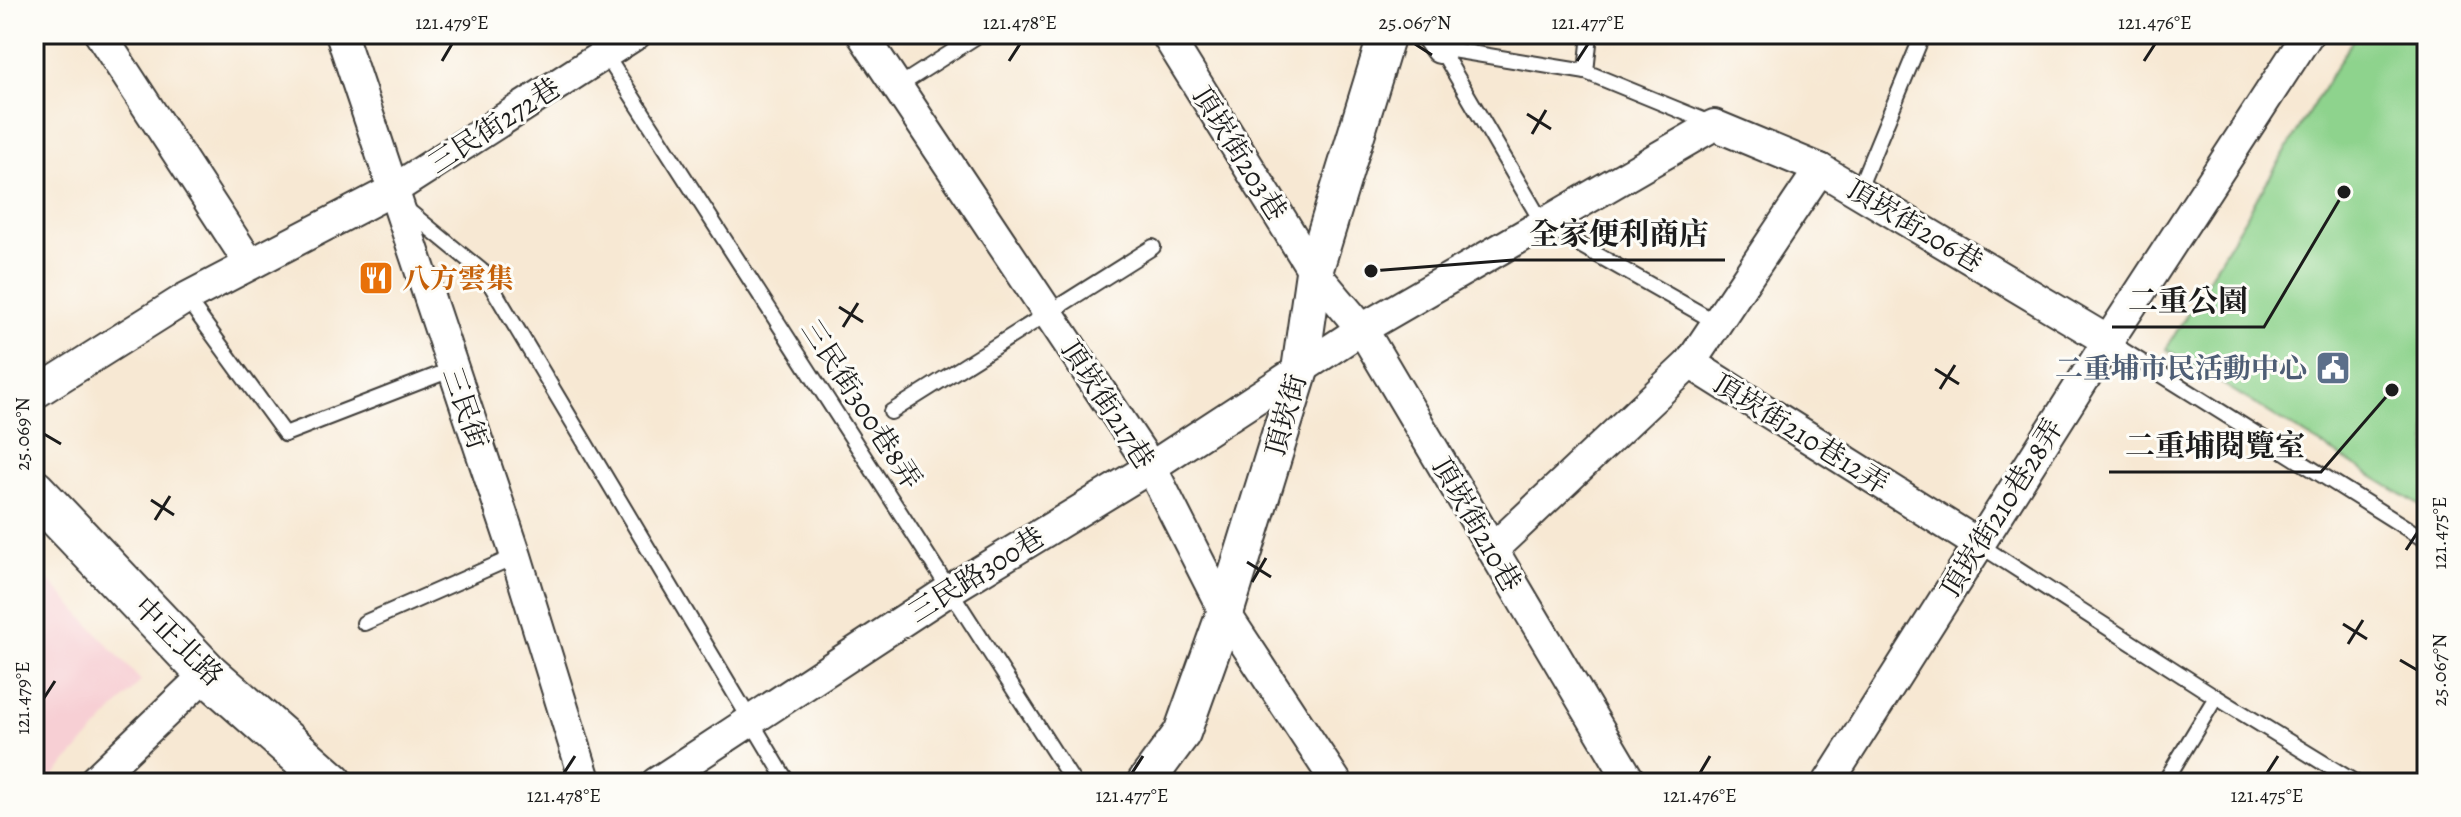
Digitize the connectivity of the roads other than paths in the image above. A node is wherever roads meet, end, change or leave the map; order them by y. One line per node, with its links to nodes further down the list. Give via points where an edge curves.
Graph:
1 (100, 34): 21 (street)
2 (341, 34): 18 (street, 三民街)
3 (636, 34): 12 (street, 三民街272巷)
4 (862, 34): 14 (street, 頂崁街217巷)
5 (980, 34): 14 (lane)
6 (1166, 34): 22 (street, 頂崁街203巷)
7 (1387, 34): 22 (street, 頂崁街)
8 (1590, 34): 13 (lane)
9 (1923, 34): 17 (lane)
10 (2308, 34): 27 (street, 頂崁街210巷28弄)
11 (1435, 41): 13 (lane); 19 (lane)
12 (605, 54): 18 (street, 三民街272巷); 39 (lane, 三民街300巷8弄)
13 (1586, 72): 15 (lane)
14 (897, 87): 24 (street, 頂崁街217巷)
15 (1714, 125): 16 (street, 頂崁街206巷); 19 (street, 三民路300巷)
16 (1820, 169): 17 (street, 頂崁街206巷); 28 (street)
17 (1858, 191): 27 (street, 頂崁街206巷)
18 (395, 195): 21 (street, 三民街272巷); 29 (street, 三民街); 44 (lane, via 483,272)
19 (1543, 224): 25 (lane); 26 (street, 三民路300巷)
20 (1153, 247): 24 (lane)
21 (250, 264): 23 (street, 三民街272巷)
22 (1314, 272): 26 (street, 頂崁街210巷); 30 (street, 頂崁街)
23 (186, 298): 29 (lane, via 285,434); 31 (street, 三民街272巷)
24 (1049, 314): 32 (lane); 33 (street, 頂崁街217巷)
25 (1705, 316)
26 (1362, 329): 30 (street, 三民路300巷); 37 (street, 頂崁街210巷)
27 (2108, 341): 35 (lane); 36 (street, 頂崁街210巷28弄)
28 (1690, 363): 36 (street, 頂崁街210巷12弄); 37 (street, 頂崁街210巷12弄)
29 (453, 369): 38 (street, 三民街)
30 (1300, 370): 33 (street, 三民路300巷); 40 (street, 頂崁街)
31 (34, 394)
32 (891, 412)
33 (1151, 467): 39 (street, 三民路300巷); 40 (street, 頂崁街217巷)
34 (34, 491): 42 (main road, 中正北路)
35 (2427, 541)
36 (1978, 544): 43 (lane); 54 (street, 頂崁街210巷28弄)
37 (1494, 548): 53 (street, 頂崁街210巷)
38 (516, 556): 41 (lane); 47 (street, 三民街)
39 (951, 589): 44 (street, 三民路300巷); 50 (lane, 三民街300巷8弄)
40 (1225, 613): 51 (street, 頂崁街, via 1182,733); 52 (street, 頂崁街217巷)
41 (364, 623)
42 (207, 673): 45 (street); 46 (main road, 中正北路)
43 (2216, 697): 55 (lane); 56 (lane)
44 (751, 720): 48 (street, 三民路300巷); 49 (lane)
45 (92, 783)
46 (332, 783)
47 (586, 783)
48 (656, 783)
49 (788, 783)
50 (1074, 783)
51 (1145, 783)
52 (1337, 783)
53 (1631, 783)
54 (1828, 783)
55 (2164, 783)
56 (2356, 783)

